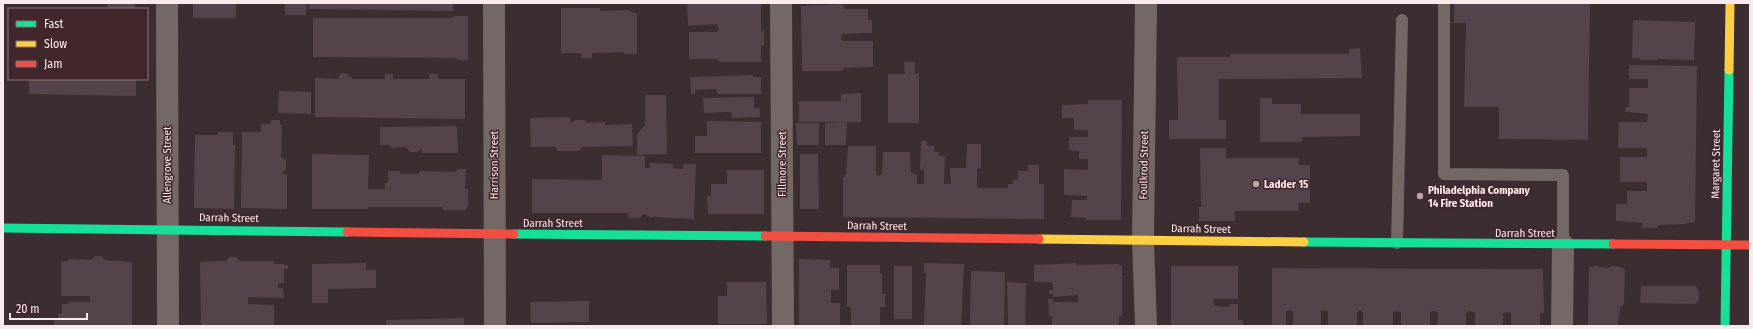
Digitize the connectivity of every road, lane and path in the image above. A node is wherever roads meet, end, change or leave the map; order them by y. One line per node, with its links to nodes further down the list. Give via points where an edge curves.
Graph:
1 (167, 3): 9 (street, Allengrove Street)
2 (494, 3): 10 (street, Harrison Street)
3 (781, 3): 11 (street, Fillmore Street)
4 (1146, 3): 12 (street, Foulkrod Street)
5 (1444, 3): 15 (lane, via 1444,174 1563,175)
6 (1730, 3): 16 (street, Margaret Street)
7 (1402, 20): 13 (lane)
8 (3, 228): 9 (street, Darrah Street)
9 (167, 229): 10 (street, Darrah Street); 17 (street, Allengrove Street)
10 (494, 235): 11 (street, Darrah Street); 18 (street, Harrison Street)
11 (783, 237): 12 (street, Darrah Street); 19 (street, Fillmore Street)
12 (1143, 241): 13 (street, Darrah Street); 20 (street, Foulkrod Street)
13 (1397, 243): 15 (street, Darrah Street)
14 (1750, 244): 16 (street, Darrah Street)
15 (1563, 245): 16 (street, Darrah Street); 21 (street)
16 (1726, 245): 22 (street, Margaret Street)
17 (168, 326)
18 (495, 326)
19 (783, 326)
20 (1146, 326)
21 (1562, 326)
22 (1725, 326)

